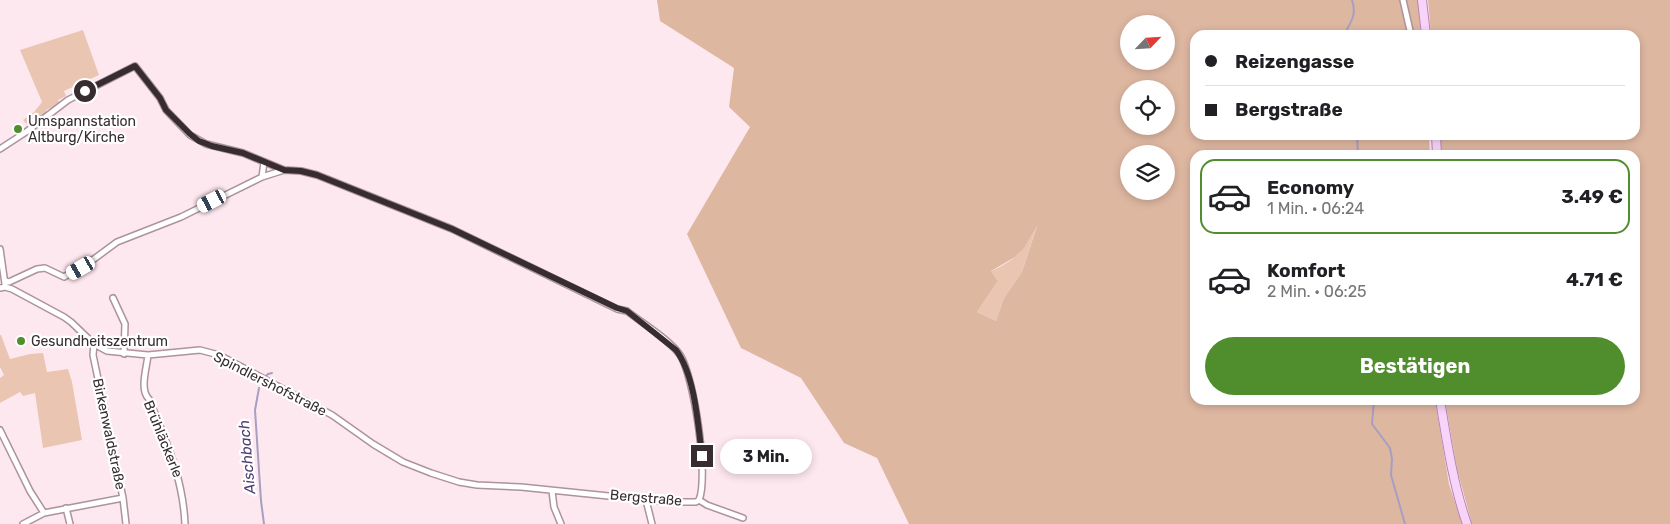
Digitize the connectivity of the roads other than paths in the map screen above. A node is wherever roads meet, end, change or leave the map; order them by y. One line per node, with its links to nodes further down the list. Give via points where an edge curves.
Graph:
1 (1403, 0): 3 (street)
2 (1422, 0): 4 (main road)
3 (1410, 30)
4 (1425, 30)
5 (0, 149): 6 (street, via 68,100 135,66 166,110 190,134 206,144)
6 (264, 162): 7 (street); 8 (street)
7 (284, 170): 8 (street); 22 (street, Bergstraße, via 317,175 452,229 627,311 681,357 691,385 702,456 703,492)
8 (262, 177): 10 (street, via 181,217 117,242 64,277 45,268 37,269)
9 (0, 249): 10 (street)
10 (3, 286): 12 (street, Spindlershofstraße, via 64,317)
11 (113, 298): 13 (street, via 124,324)
12 (94, 344): 13 (street, Spindlershofstraße, via 107,351); 20 (street, Birkenwaldstraße, via 93,355)
13 (124, 354): 14 (street, Spindlershofstraße)
14 (148, 355): 18 (street, Spindlershofstraße, via 200,350 219,355 332,415 403,462); 29 (street, Brühläckerle, via 145,396 170,450 180,483)
15 (1441, 405): 32 (main road, via 1450,459)
16 (0, 430): 17 (street)
17 (2, 440): 24 (street)
18 (477, 485): 19 (street, Bergstraße)
19 (552, 491): 21 (street, Bergstraße); 30 (street, via 552,501)
20 (123, 498): 23 (street); 28 (street, Birkenwaldstraße)
21 (646, 500): 22 (street, Bergstraße); 31 (street)
22 (699, 500): 25 (street)
23 (66, 508): 24 (street); 27 (street)
24 (44, 513): 26 (street)
25 (743, 518)
26 (23, 524)
27 (70, 524)
28 (126, 524)
29 (184, 524)
30 (561, 524)
31 (652, 524)
32 (1467, 524)

